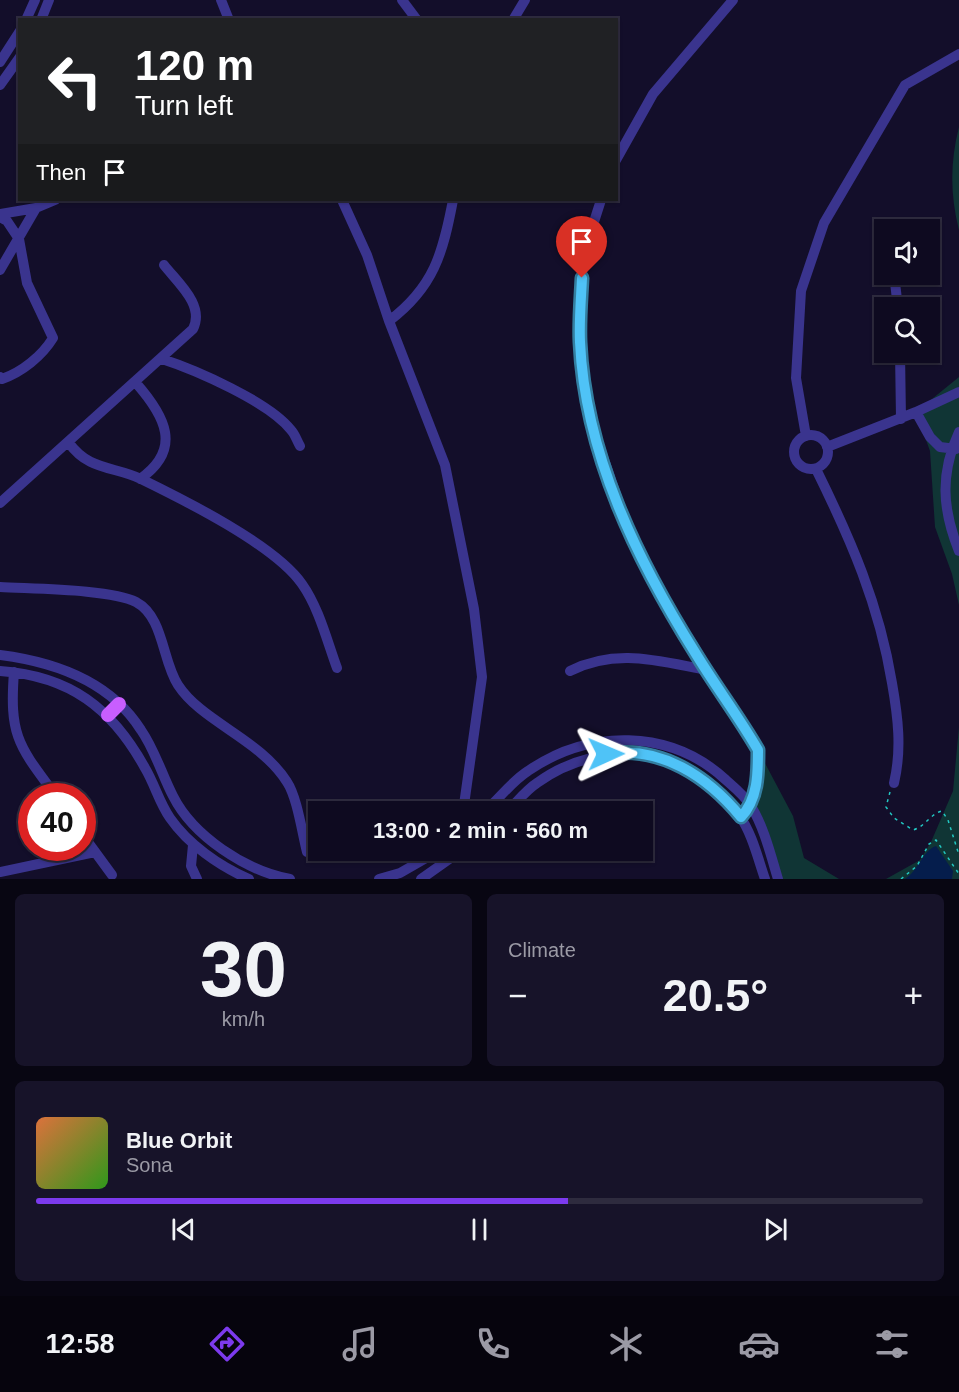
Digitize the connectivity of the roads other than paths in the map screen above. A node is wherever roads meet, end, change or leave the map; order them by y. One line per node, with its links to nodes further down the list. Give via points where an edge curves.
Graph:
1 (35, 0): 7 (street)
2 (49, 0): 8 (street)
3 (221, 0): 9 (street)
4 (402, 0): 10 (street)
5 (525, 0): 11 (street)
6 (733, 0): 17 (street, via 652,94)
7 (27, 18)
8 (42, 18)
9 (228, 18)
10 (416, 18)
11 (514, 18)
12 (18, 34): 15 (street)
13 (959, 54): 36 (street, via 905,85 824,223 801,291 796,378)
14 (18, 60): 16 (street)
15 (0, 62)
16 (0, 85)
17 (618, 156)
18 (53, 201): 22 (street)
19 (342, 201): 27 (street, via 367,255)
20 (453, 201): 27 (street, via 445,243 423,290)
21 (601, 201): 48 (street, via 583,256 581,300 580,341 591,422 629,532 656,586)
22 (36, 208): 23 (street); 24 (street)
23 (0, 216): 24 (street)
24 (19, 239): 26 (street); 30 (street, via 27,283 53,338 20,371)
25 (164, 265): 28 (street, via 197,309 198,319)
26 (0, 270)
27 (388, 321): 56 (street, via 445,465 474,609 482,677)
28 (162, 359): 31 (street); 38 (street, via 212,379 270,412 291,430)
29 (900, 363): 34 (street)
30 (0, 377)
31 (136, 383): 37 (street); 42 (street, via 151,400 167,441 157,467)
32 (959, 392): 33 (street)
33 (916, 412): 34 (street); 40 (street, via 940,447)
34 (901, 419): 39 (street)
35 (959, 432): 40 (street)
36 (806, 436): 39 (street, via 822,440); 41 (street, via 797,443 797,463 806,469)
37 (69, 443): 42 (street, via 75,452 97,466); 43 (street)
38 (300, 446)
39 (827, 447): 41 (street, via 826,460)
40 (955, 449): 44 (street, via 944,481 948,523)
41 (816, 469): 55 (street, via 851,539 872,593 887,652 900,747)
42 (140, 479): 47 (street, via 211,517 282,562 313,603)
43 (0, 503)
44 (959, 551)
45 (0, 587): 62 (street, via 122,598 143,606 151,615 171,675 181,690 255,747 288,783)
46 (0, 655): 52 (street, via 59,667 91,682)
47 (337, 668)
48 (707, 670): 50 (street, via 618,657 590,662); 59 (street, via 758,750)
49 (0, 671): 51 (street)
50 (570, 671)
51 (14, 672): 53 (street, via 45,678 84,695); 54 (street, via 11,705 21,748)
52 (119, 704): 53 (main road); 71 (street, via 141,730 186,818 204,837 252,865)
53 (108, 715): 61 (street, via 126,735 171,820)
54 (47, 783)
55 (894, 783)
56 (465, 801)
57 (496, 801): 59 (street, via 526,772 549,758 608,739 635,739 666,745 693,757 716,771)
58 (518, 801): 60 (street, via 536,783 563,767 618,752 649,755 692,771)
59 (751, 806): 60 (street); 75 (street)
60 (741, 817): 74 (street)
61 (193, 845): 69 (street); 70 (street, via 191,866)
62 (308, 852)
63 (96, 853): 68 (street)
64 (52, 861): 67 (street)
65 (421, 861): 72 (street)
66 (446, 861): 73 (street)
67 (0, 872)
68 (112, 875)
69 (245, 878)
70 (197, 879)
71 (290, 879)
72 (379, 879)
73 (421, 879)
74 (765, 879)
75 (778, 879)

